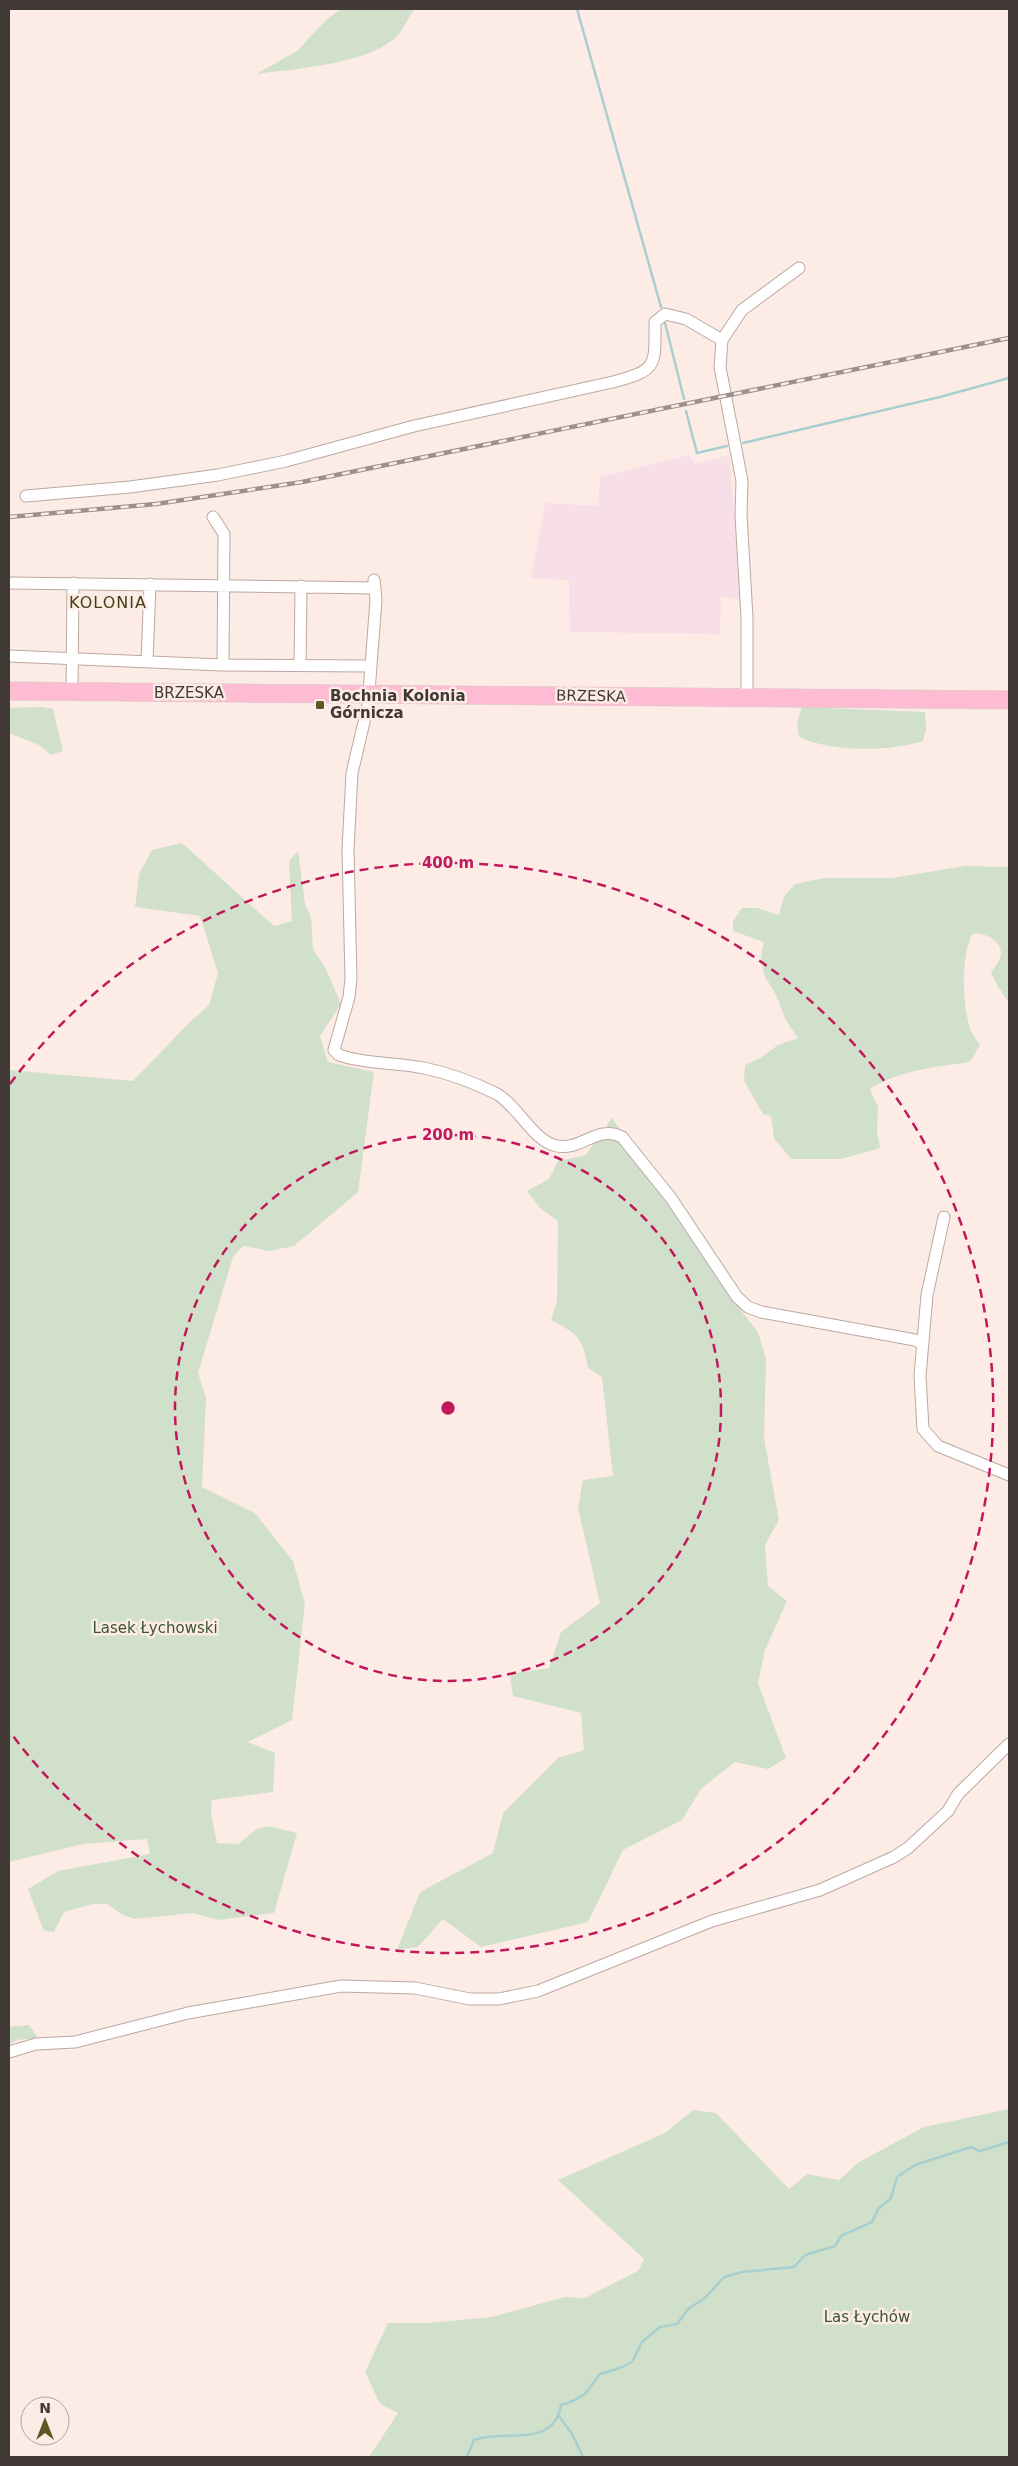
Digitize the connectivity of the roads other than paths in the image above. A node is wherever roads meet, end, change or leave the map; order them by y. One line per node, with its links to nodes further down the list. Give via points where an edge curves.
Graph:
1 (799, 268): 2 (street, via 742,310)
2 (722, 340): 3 (street, via 686,319 665,314 655,322 653,363 638,375 228,473 130,487); 19 (street, via 720,367 742,481 740,515 745,554)
3 (26, 496)
4 (213, 518): 8 (street, via 224,534)
5 (9, 582): 6 (street)
6 (73, 583): 7 (street); 11 (street)
7 (150, 584): 8 (street); 12 (street)
8 (223, 585): 9 (street); 13 (street)
9 (301, 586): 14 (street); 15 (street, via 374,584 376,600)
10 (9, 656): 11 (street)
11 (72, 659): 12 (street); 17 (street)
12 (147, 662): 13 (street)
13 (223, 665): 14 (street)
14 (300, 665): 15 (street)
15 (371, 666): 18 (street)
16 (9, 691): 17 (main road, BRZESKA)
17 (72, 692): 18 (main road, BRZESKA)
18 (369, 694): 19 (main road, BRZESKA); 22 (street, via 352,773 348,850 351,979 335,1042 334,1050 338,1056 370,1063 425,1068 475,1084 498,1095 545,1141 556,1146 566,1146 600,1133 616,1134 622,1137 671,1198 737,1297 748,1307)
19 (747, 698): 20 (main road, BRZESKA)
20 (1009, 700)
21 (944, 1217): 22 (street, via 927,1295)
22 (923, 1344): 23 (street, via 921,1421 929,1438 938,1446)
23 (1009, 1475)
24 (1009, 1744): 25 (street, via 958,1794 948,1811 894,1857 820,1890 712,1921 538,1991 499,1999 480,1999 415,1988 341,1986 188,2013 75,2042 36,2044)
25 (9, 2052)

